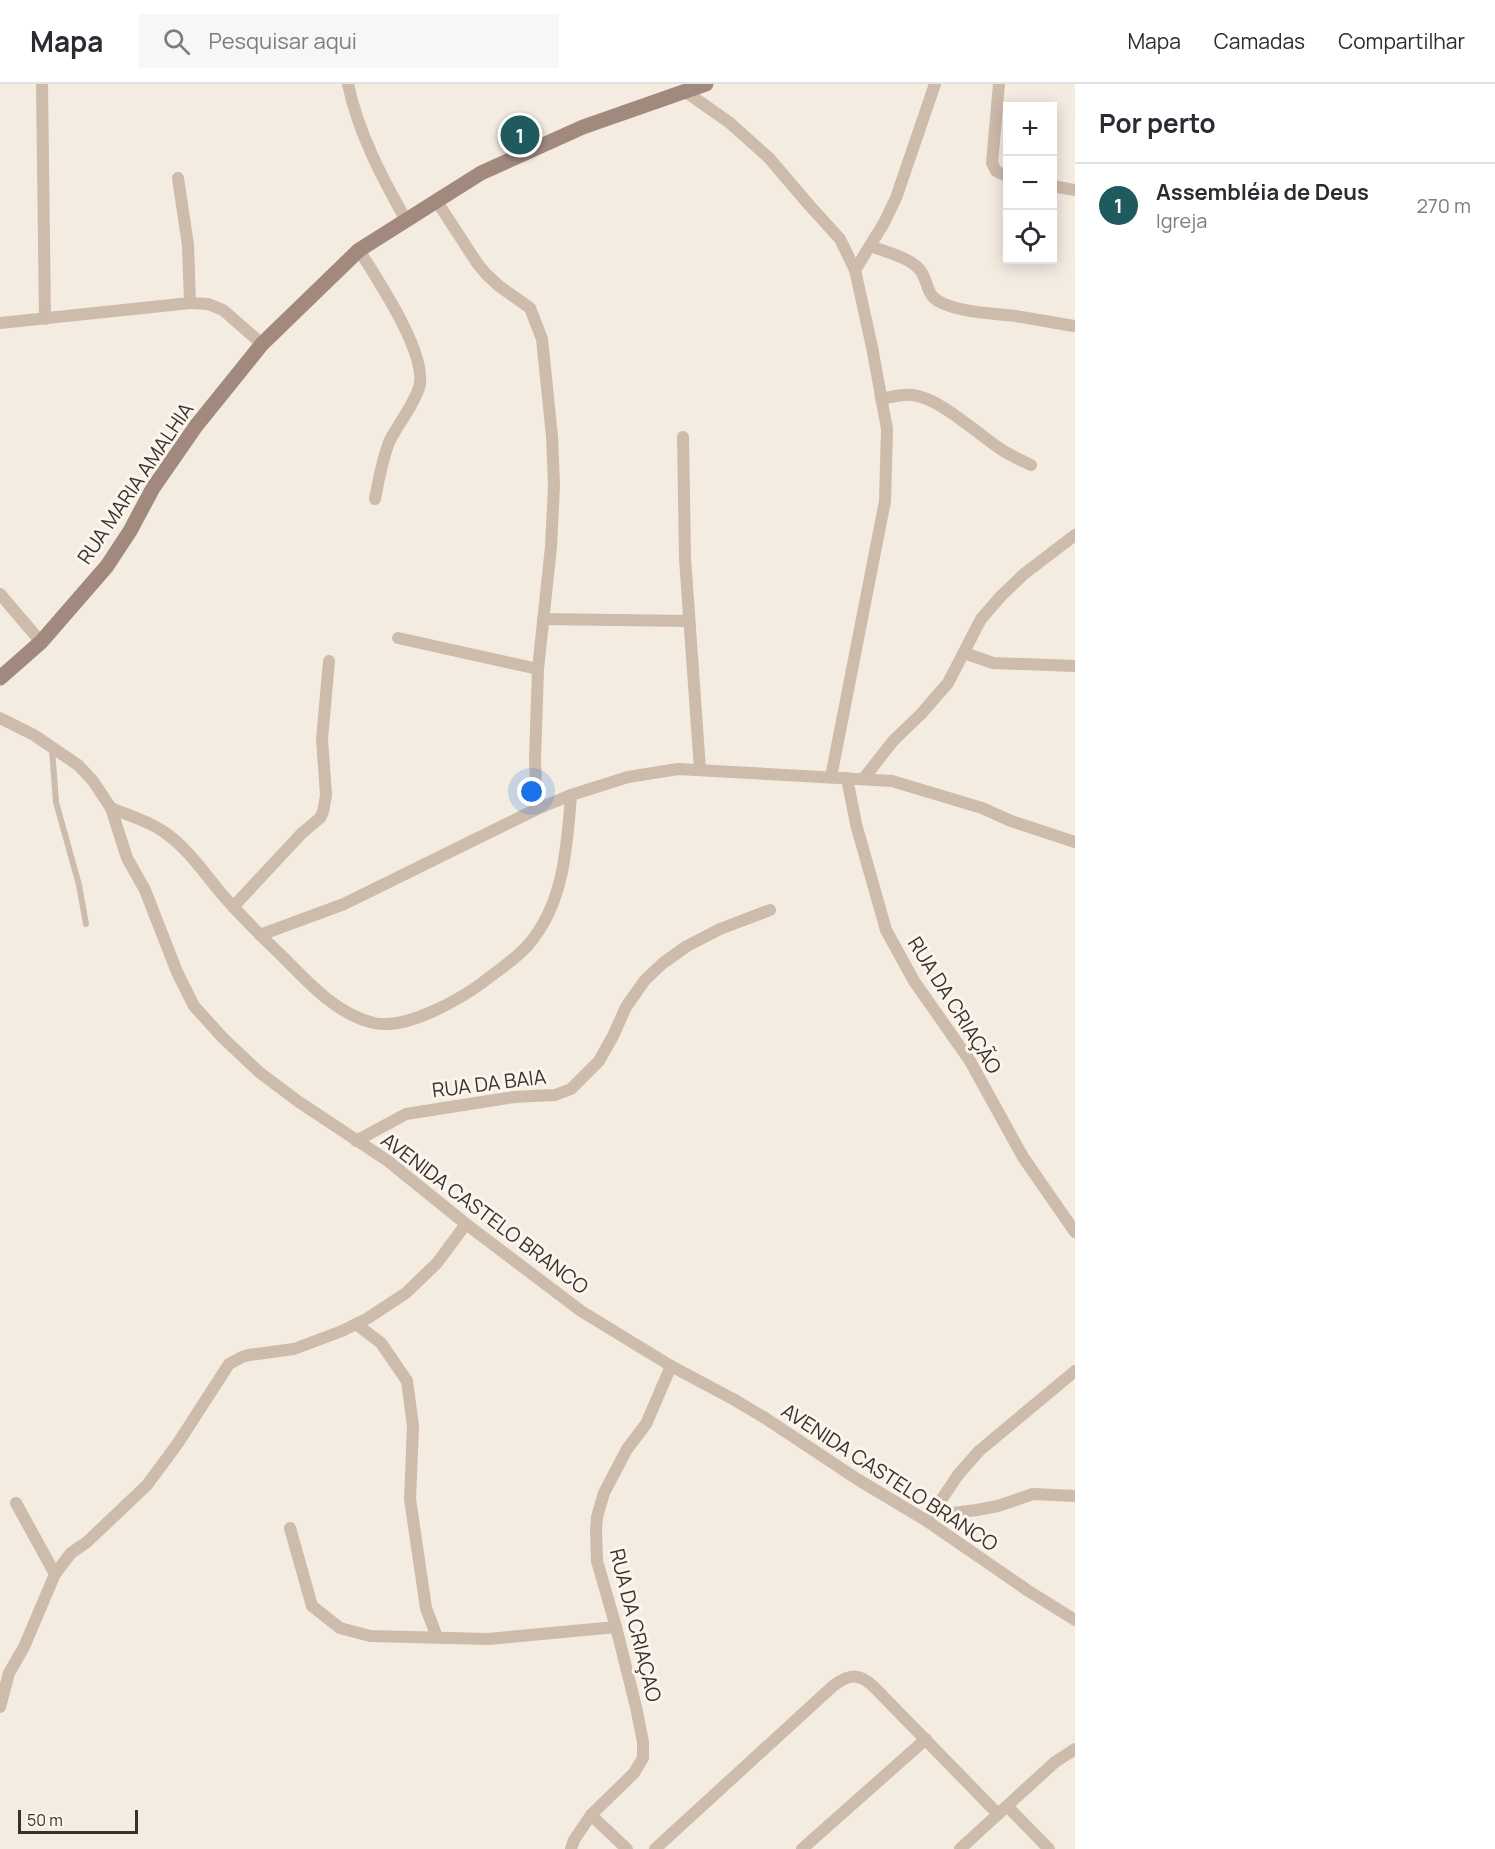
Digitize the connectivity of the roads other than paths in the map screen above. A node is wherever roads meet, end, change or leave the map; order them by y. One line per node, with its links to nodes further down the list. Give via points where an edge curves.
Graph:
1 (42, 84): 17 (street)
2 (348, 84): 12 (street, via 363,132)
3 (706, 84): 6 (street, RUA MARIA AMALHIA)
4 (935, 84): 13 (street, via 896,198)
5 (999, 84): 7 (street, via 992,163)
6 (686, 92): 11 (street, RUA MARIA AMALHIA, via 534,148); 15 (street, via 730,123 769,158 840,239)
7 (1003, 174)
8 (178, 178): 16 (street, via 186,225)
9 (1057, 187): 10 (street)
10 (1075, 190)
11 (436, 200): 12 (street, RUA MARIA AMALHIA); 27 (street, via 486,274 530,308 542,339 554,486)
12 (406, 220): 14 (street, RUA MARIA AMALHIA)
13 (870, 246): 15 (street); 19 (street, via 919,268 933,298 945,304)
14 (359, 250): 20 (street, RUA MARIA AMALHIA); 24 (street, via 414,346 420,374 416,396 390,441)
15 (855, 270): 21 (street)
16 (190, 303): 17 (street); 20 (street, via 223,310)
17 (45, 319): 18 (street)
18 (0, 323)
19 (1075, 326)
20 (262, 344): 30 (street, RUA MARIA AMALHIA, via 196,426 153,488 107,566)
21 (881, 399): 23 (street, via 915,395 933,402 1002,450); 39 (street, via 886,429 885,501)
22 (683, 437): 28 (street)
23 (1032, 465)
24 (375, 498)
25 (1075, 535): 31 (street, via 1001,596 981,619)
26 (0, 594): 30 (street)
27 (543, 619): 28 (street); 34 (street)
28 (688, 621): 38 (street)
29 (398, 638): 34 (street)
30 (41, 642): 35 (street, RUA MARIA AMALHIA)
31 (964, 653): 33 (street, via 993,663); 41 (street, via 948,683)
32 (329, 661): 46 (street, via 322,739 326,795 323,812)
33 (1075, 666)
34 (537, 669): 44 (street)
35 (0, 678)
36 (0, 718): 37 (street, AVENIDA CASTELO BRANCO)
37 (52, 748): 43 (street, AVENIDA CASTELO BRANCO, via 78,765); 48 (lane, via 56,802)
38 (700, 770): 39 (street); 42 (street, via 653,772)
39 (831, 777): 40 (street)
40 (847, 778): 41 (street); 52 (street, RUA DA CRIAÇÃO, via 886,930 914,981 969,1061 1023,1157)
41 (864, 778): 45 (street, via 929,791)
42 (571, 795): 44 (street); 49 (street, via 566,855 554,900 542,925 528,945 504,966 444,1007 399,1023 375,1023 347,1012 311,986)
43 (111, 808): 46 (street, via 161,830 189,855); 50 (street, AVENIDA CASTELO BRANCO, via 127,858 145,890 194,1006 259,1072)
44 (537, 809): 49 (street, via 344,904)
45 (1075, 842)
46 (233, 907): 49 (street)
47 (770, 910): 50 (street, RUA DA BAIA, via 720,929 663,963 626,1007 599,1061 571,1089 555,1095 514,1096 406,1114)
48 (86, 924)
49 (260, 935)
50 (356, 1141): 51 (street, AVENIDA CASTELO BRANCO, via 396,1167)
51 (466, 1224): 53 (street, via 437,1263 406,1293); 54 (street, AVENIDA CASTELO BRANCO, via 581,1311)
52 (1075, 1232)
53 (356, 1324): 60 (street, via 294,1348 249,1355 229,1364 147,1485 71,1553); 63 (street, via 381,1343 408,1382 413,1426 411,1499 426,1608)
54 (671, 1366): 58 (street, AVENIDA CASTELO BRANCO, via 741,1404 857,1479); 62 (street, RUA DA CRIAÇAO, via 646,1424 627,1449 604,1493 597,1517 597,1561)
55 (1075, 1371): 58 (street, via 980,1451)
56 (1075, 1496): 58 (street, via 1034,1494 998,1506)
57 (16, 1503): 60 (street)
58 (930, 1516): 61 (street, AVENIDA CASTELO BRANCO, via 1028,1590)
59 (290, 1528): 63 (street, via 312,1606 340,1628 370,1636)
60 (55, 1574): 64 (street, via 24,1647)
61 (1075, 1620)
62 (616, 1627): 63 (street, via 488,1639); 69 (street, RUA DA CRIAÇAO, via 644,1742 643,1758 634,1773)
63 (437, 1637)
64 (4, 1671): 65 (street)
65 (0, 1707)
66 (926, 1739): 68 (street); 72 (street, via 867,1680 841,1679); 73 (street)
67 (1075, 1749): 68 (street, via 1054,1762)
68 (1002, 1810): 74 (street); 75 (street)
69 (591, 1815): 70 (street, RUA DA CRIAÇAO); 71 (street)
70 (571, 1849)
71 (627, 1849)
72 (655, 1849)
73 (802, 1849)
74 (960, 1849)
75 (1049, 1849)

